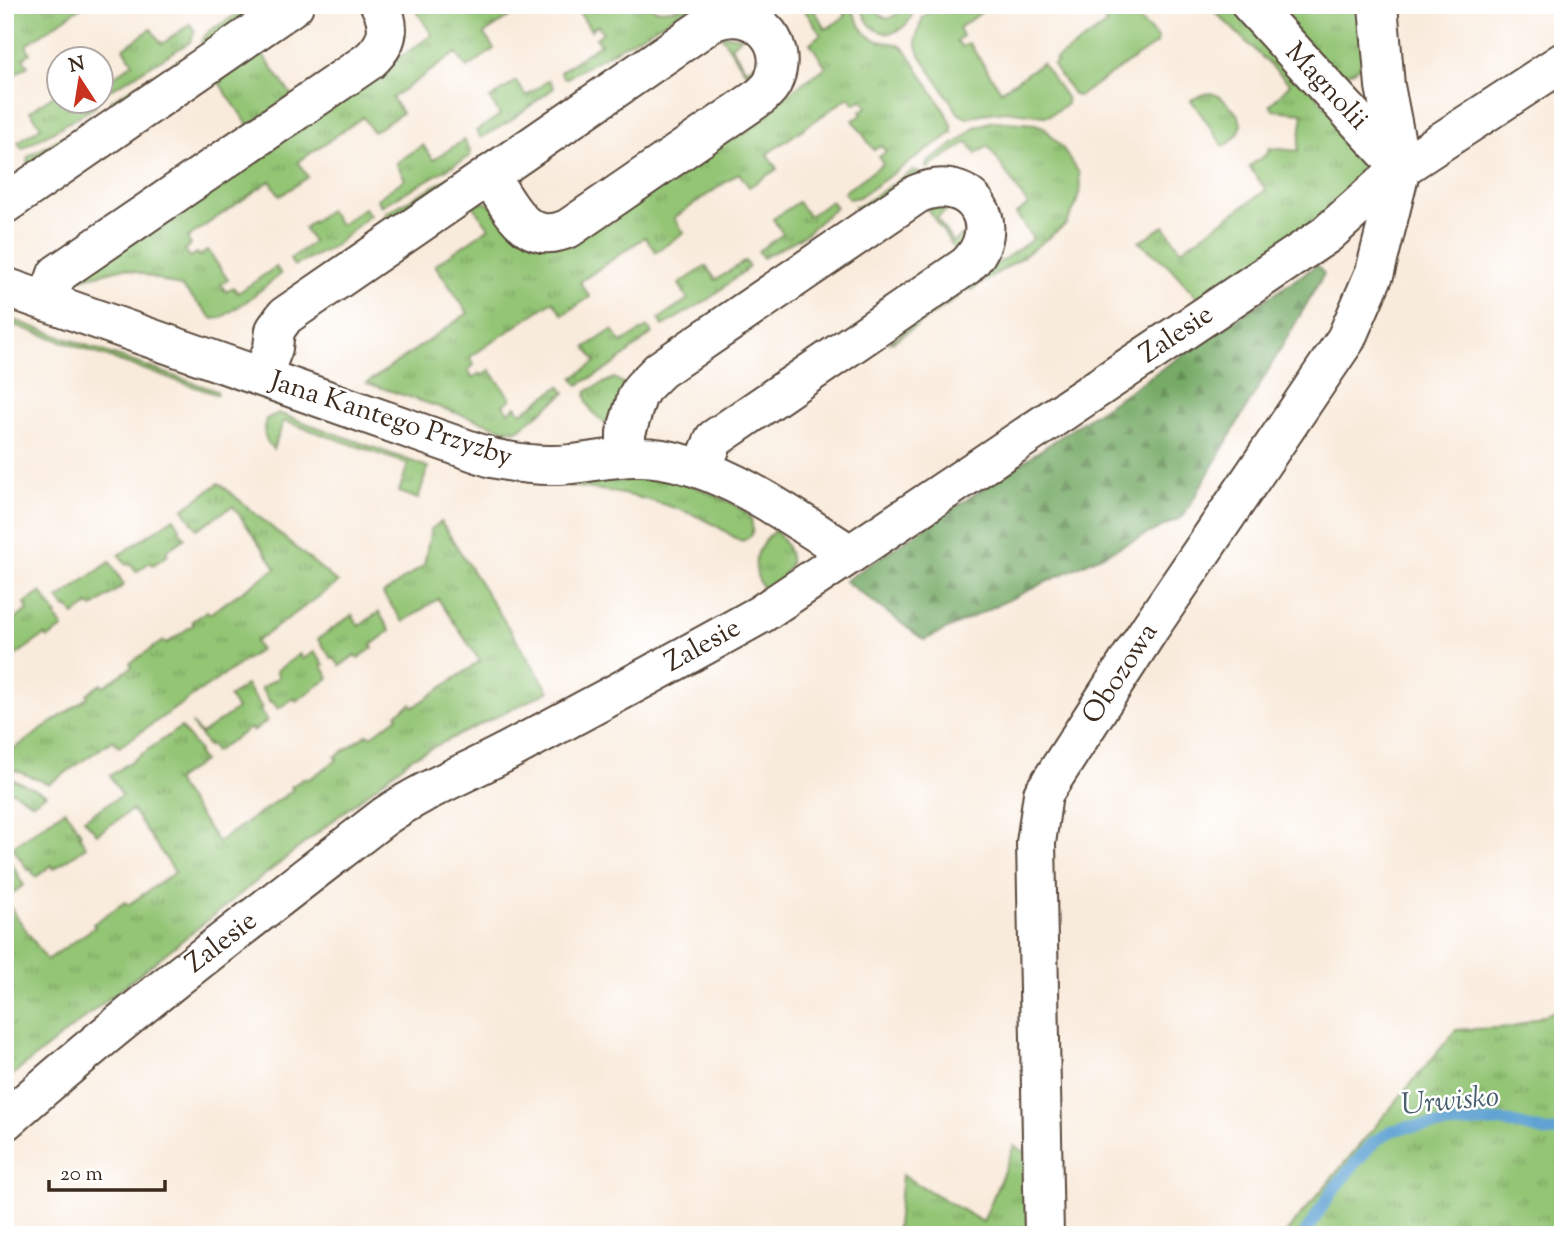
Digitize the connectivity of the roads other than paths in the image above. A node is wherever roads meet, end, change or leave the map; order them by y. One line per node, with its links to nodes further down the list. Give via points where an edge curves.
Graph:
1 (294, 5): 8 (street)
2 (380, 5): 10 (street, via 387,27 377,54 57,274)
3 (1251, 5): 6 (street, Magnolii)
4 (1378, 5): 6 (street, via 1385,86)
5 (1563, 62): 6 (street, Zalesie)
6 (1401, 168): 14 (street, Zalesie, via 1326,236); 16 (street, Obozowa, via 1375,272 1346,339 1043,794 1036,843)
7 (489, 175): 7 (street, via 532,231 552,234 569,228 761,96 774,80 778,60 774,44 765,30 748,19 728,16 712,22); 11 (street, via 285,316 275,330)
8 (5, 204)
9 (5, 287): 10 (street, Jana Kantego Przyzby)
10 (47, 302): 11 (street, Jana Kantego Przyzby)
11 (262, 377): 12 (street, Jana Kantego Przyzby, via 492,458 535,466)
12 (626, 457): 13 (street, Jana Kantego Przyzby, via 652,457); 13 (street, via 626,433 637,397 660,370 917,194 946,187 972,199 984,227 975,259 715,439)
13 (702, 469): 14 (street, Jana Kantego Przyzby, via 774,506)
14 (850, 554): 15 (street, Zalesie, via 761,614 385,816 74,1061)
15 (5, 1121)
16 (1044, 1235)

